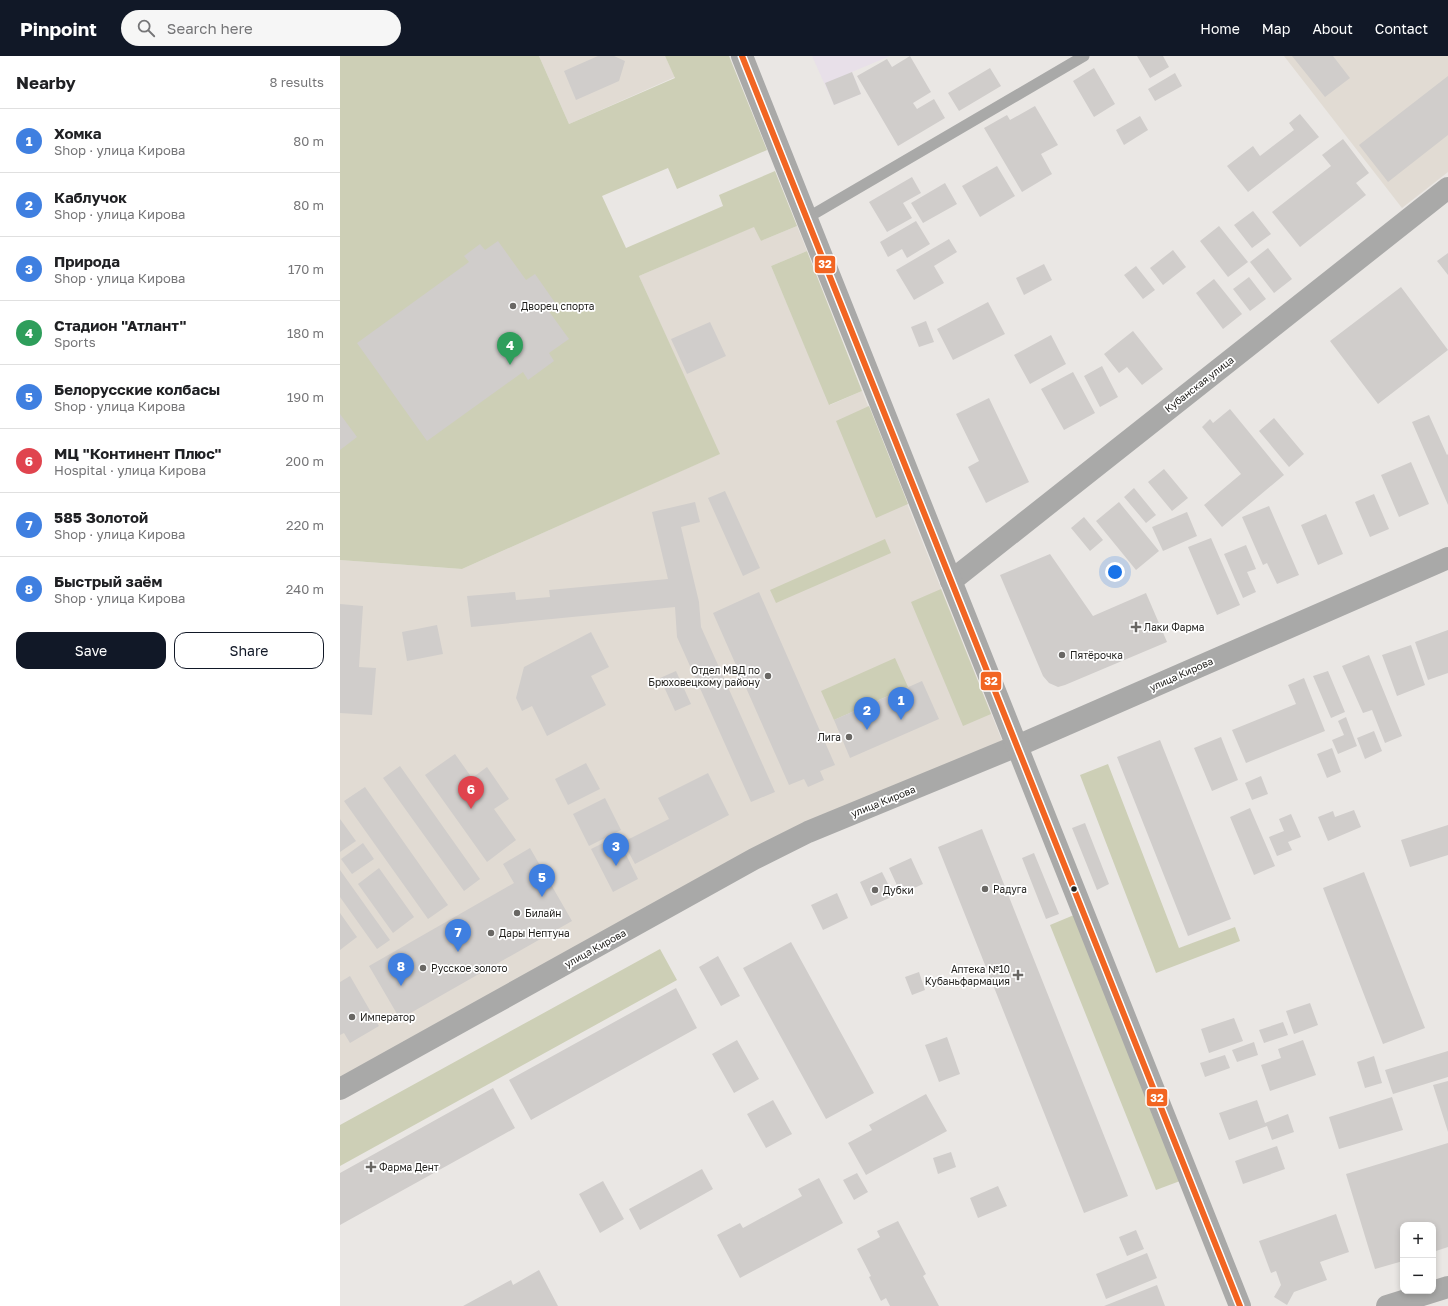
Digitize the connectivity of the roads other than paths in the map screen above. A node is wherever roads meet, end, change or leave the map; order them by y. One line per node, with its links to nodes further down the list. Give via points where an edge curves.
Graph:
1 (742, 56): 4 (street)
2 (1084, 56): 4 (lane)
3 (1448, 188): 6 (street, Кубанская улица)
4 (807, 218): 6 (street)
5 (1448, 558): 7 (street, улица Кирова)
6 (951, 581): 7 (street)
7 (1017, 746): 8 (street, улица Кирова, via 808,832 754,859); 10 (street)
8 (340, 1089)
9 (1448, 1287): 11 (street)
10 (1240, 1306)
11 (1386, 1306)

